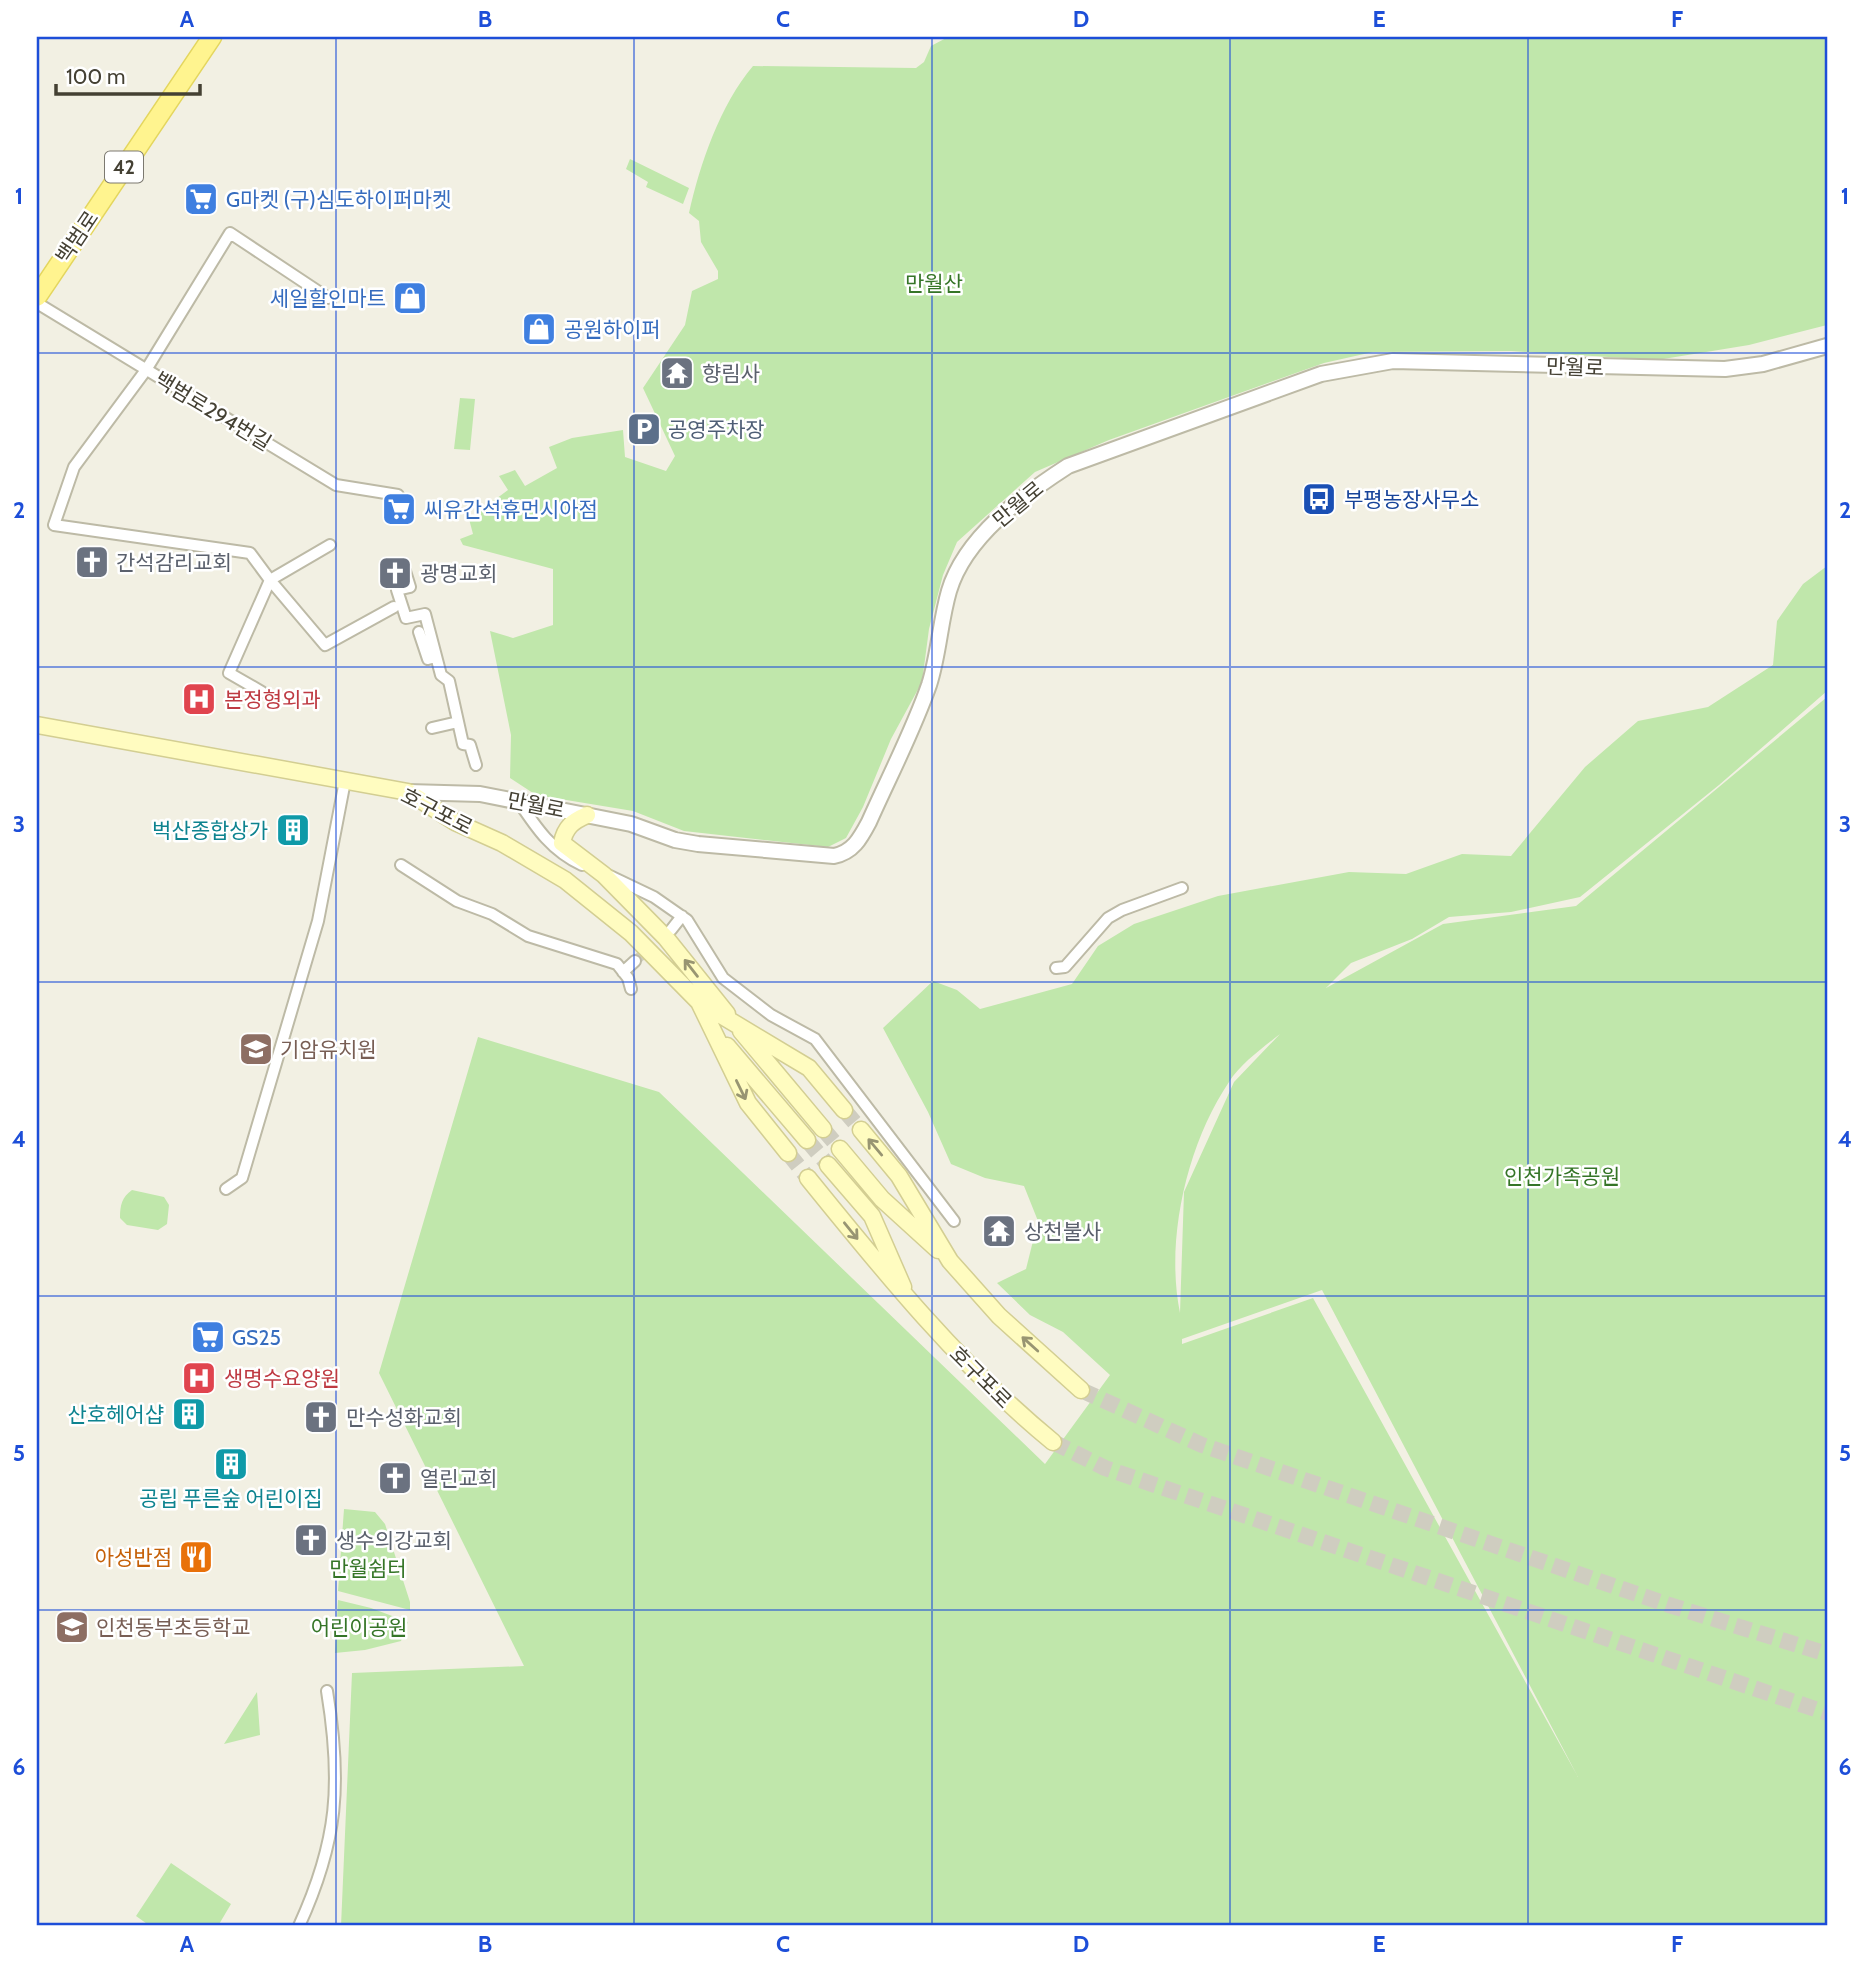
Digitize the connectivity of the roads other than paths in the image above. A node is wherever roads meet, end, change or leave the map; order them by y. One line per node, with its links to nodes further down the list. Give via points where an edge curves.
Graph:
1 (212, 37): 2 (main road, 백범로 / 42)
2 (37, 297)
3 (328, 298): 6 (street, via 230,233)
4 (37, 303): 6 (street, 백범로294번길)
5 (1827, 346): 22 (street, 만월로, via 1763,364 1712,370 1365,364 1321,374 1068,466 982,536 961,563 947,600 929,685 869,822 849,850 834,856 698,844)
6 (146, 370): 7 (street, 백범로294번길, via 336,485); 10 (street, via 74,467 54,525 250,553)
7 (398, 495)
8 (330, 545): 10 (street)
9 (405, 571): 13 (street, via 410,587 397,590 406,618 425,614)
10 (270, 580): 11 (street, via 325,645); 14 (street, via 229,673)
11 (394, 607)
12 (419, 632): 13 (street, via 428,659)
13 (436, 657): 15 (street, via 441,675 449,681)
14 (261, 692)
15 (458, 723): 17 (street); 18 (street, via 463,744 470,745)
16 (37, 725): 19 (main road, 호구포로)
17 (432, 728)
18 (476, 765)
19 (345, 781): 20 (main road, 호구포로); 43 (street, via 318,921 242,1178)
20 (408, 792): 21 (street, 만월로, via 480,794); 32 (main road, 호구포로, via 565,880 631,933)
21 (519, 802): 22 (street, 만월로); 24 (street, via 558,852)
22 (587, 815): 24 (main road, via 573,821 562,843)
23 (401, 865): 30 (street, via 457,901 492,914 528,936 605,959)
24 (598, 870): 26 (street); 33 (main road, one-way to 24, via 666,938)
25 (1182, 888): 29 (street, via 1122,909 1108,918 1065,967)
26 (682, 916): 27 (street); 44 (street, via 723,978 771,1016 816,1039)
27 (671, 930)
28 (635, 961): 30 (street)
29 (1056, 968)
30 (623, 972): 31 (street)
31 (631, 989)
32 (699, 1002): 33 (main road, 호구포로); 34 (main road, 호구포로)
33 (733, 1022): 35 (main road, 호구포로, via 809,1068); 36 (main road, 호구포로)
34 (712, 1028): 38 (main road, 호구포로); 40 (main road, 호구포로, one-way to 40, via 748,1103)
35 (844, 1110)
36 (823, 1129)
37 (861, 1130): 45 (main road, one-way to 37, via 899,1176)
38 (807, 1140)
39 (840, 1149): 45 (main road, via 882,1199)
40 (788, 1153)
41 (828, 1165): 46 (main road, 호구포로, via 872,1216)
42 (808, 1178): 46 (main road, 호구포로, one-way to 46)
43 (226, 1189)
44 (954, 1222)
45 (950, 1261): 47 (main road, one-way to 45, via 999,1316)
46 (913, 1307): 48 (main road, 호구포로, via 1010,1407)
47 (1081, 1390)
48 (1053, 1442)
49 (327, 1691): 50 (street, via 337,1770 333,1830 319,1882)
50 (299, 1926)

